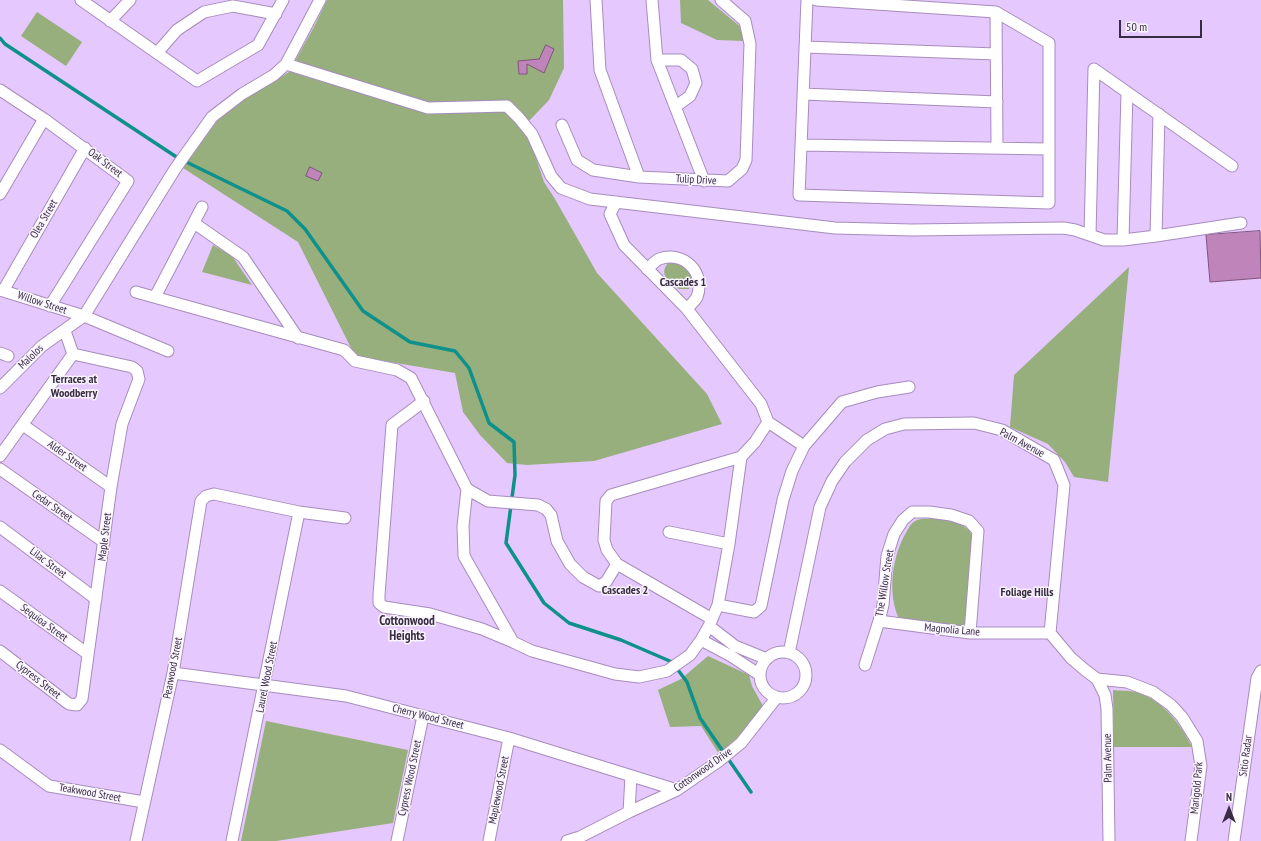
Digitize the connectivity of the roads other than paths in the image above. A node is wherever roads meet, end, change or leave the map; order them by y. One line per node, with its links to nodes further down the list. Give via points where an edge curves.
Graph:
1 (81, 0): 12 (street)
2 (130, 0): 12 (street)
3 (283, 0): 11 (street)
4 (320, 0): 17 (street)
5 (596, 0): 31 (street, via 600,70)
6 (652, 0): 16 (street)
7 (721, 0): 32 (street, Tulip Drive, via 745,21 750,44 746,160 742,169 728,181)
8 (807, 0): 13 (street)
9 (816, 0): 10 (street)
10 (996, 12): 15 (street); 29 (street, via 1049,43)
11 (276, 14): 14 (street, via 233,6 204,12 177,30); 14 (street, via 258,45 197,81)
12 (110, 21): 14 (street)
13 (805, 47): 15 (street); 20 (street)
14 (157, 53)
15 (996, 54): 21 (street)
16 (657, 60): 22 (street); 22 (street, via 681,60 692,69 696,83 690,96)
17 (286, 64): 34 (street, via 428,108 507,106 532,134 551,176 561,188 590,199); 47 (street, Malolos, via 212,117 175,169)
18 (0, 90): 24 (street, Oak Street)
19 (1127, 92): 23 (street); 38 (street, via 1094,70); 40 (street)
20 (803, 94): 21 (street); 26 (street)
21 (997, 102): 28 (street)
22 (675, 107): 32 (street)
23 (1159, 114): 30 (street); 39 (street)
24 (44, 118): 27 (street, Oak Street); 33 (street)
25 (562, 125): 31 (street, Tulip Drive, via 577,160 593,170)
26 (801, 145): 28 (street); 29 (street, via 799,195 1049,203)
27 (85, 148): 42 (street, Olea Street); 45 (street, Oak Street, via 128,180)
28 (997, 148): 29 (street)
29 (1049, 149)
30 (1232, 166)
31 (639, 177): 32 (street, Tulip Drive)
32 (704, 181)
33 (0, 194)
34 (616, 202): 38 (street, via 835,228 1064,228); 41 (street, via 610,214 624,245)
35 (202, 207): 36 (street)
36 (194, 223): 44 (street); 49 (street, via 244,257)
37 (1241, 223): 39 (street)
38 (1090, 235): 40 (street, via 1104,240)
39 (1156, 236): 40 (street)
40 (1123, 240)
41 (647, 269): 46 (street); 46 (street, via 658,259 672,256 686,260 696,271 700,284 696,298)
42 (1, 290): 45 (street, Willow Street)
43 (136, 292): 44 (street)
44 (155, 297): 49 (street)
45 (50, 306): 47 (street, Willow Street)
46 (687, 309): 55 (street, via 761,404)
47 (84, 316): 48 (street, Malolos); 50 (street, Willow Street)
48 (65, 331): 51 (street); 53 (street, Malolos, via 42,346)
49 (298, 338): 54 (street, via 344,350 355,360 397,370 411,378)
50 (168, 351)
51 (73, 354): 56 (street); 61 (street, Maple Street, via 132,367 137,371 139,379 122,424)
52 (909, 387): 57 (street, via 877,392 842,402)
53 (0, 388)
54 (424, 401): 62 (street); 78 (street, via 392,425 379,603 384,607 430,614 482,629)
55 (768, 422): 57 (street); 59 (street)
56 (23, 425): 58 (street); 61 (street, Alder Street)
57 (804, 446): 72 (street, via 792,471 783,500 761,606 754,612)
58 (0, 456)
59 (741, 457): 68 (street); 69 (street, via 611,495 606,501 604,540 607,550)
60 (0, 469): 67 (street, Cedar Street)
61 (111, 487): 67 (street, Maple Street)
62 (467, 488): 69 (street, via 488,500 538,505 546,509 551,514 557,541 570,564 583,577 598,586 606,582); 78 (street, via 463,526 464,556)
63 (299, 512): 64 (street); 85 (street, Pearwood Street, via 214,494 200,501); 88 (street, Laurel Wood Street)
64 (345, 518)
65 (0, 527): 71 (street, Lilac Street)
66 (669, 532): 68 (street)
67 (104, 542): 71 (street, Maple Street)
68 (730, 544): 72 (street)
69 (617, 564): 74 (street)
70 (0, 591): 81 (street, Sequioa Street)
71 (96, 599): 81 (street, Maple Street)
72 (718, 605): 74 (street)
73 (879, 621): 75 (street, Magnolia Lane); 75 (street, The Willow Street, via 883,605 887,556 894,534 912,512 929,512 969,521 978,531); 83 (street, The Willow Street)
74 (710, 622): 77 (street); 82 (street, via 735,646)
75 (970, 633): 76 (street, Magnolia Lane)
76 (1050, 633): 80 (street, Palm Avenue, via 1064,485 1054,460 1002,430 974,423 904,424 885,429 866,440 845,462 832,481 820,507); 87 (street, Palm Avenue, via 1071,658)
77 (701, 640): 78 (street, via 690,655 667,671 639,677 615,674 532,651); 86 (street)
78 (513, 642)
79 (0, 651): 90 (street, Cypress Street, via 69,704)
80 (789, 653): 82 (street, via 773,654); 89 (street, via 797,656 803,663 806,680 802,689 795,694 786,698)
81 (88, 654): 90 (street, Maple Street, via 82,699)
82 (767, 659): 86 (street)
83 (865, 665)
84 (1261, 671): 105 (street, Sitio Radar, via 1257,678)
85 (173, 673): 88 (street, Cherry Wood Street); 96 (street, Pearwood Street)
86 (760, 675): 89 (street, via 762,685 768,693)
87 (1097, 679): 103 (street, Palm Avenue, via 1105,695 1107,710); 104 (street, Marigold Park, via 1127,682 1153,692 1182,717 1197,741 1201,766)
88 (265, 684): 91 (street, Cherry Wood Street, via 346,696); 99 (street, Laurel Wood Street)
89 (777, 697): 95 (street, Cottonwood Drive, via 741,743)
90 (77, 705)
91 (423, 716): 92 (street, Cherry Wood Street); 100 (street, Cypress Wood Street)
92 (510, 738): 94 (street, Cherry Wood Street); 101 (street, Maplewood Street)
93 (0, 750): 96 (street, Teakwood Street, via 49,786)
94 (631, 776): 95 (street, Cherry Wood Street); 97 (street)
95 (677, 790): 97 (street, Cottonwood Drive)
96 (144, 802): 98 (street, Pearwood Street)
97 (629, 812): 102 (street, Cottonwood Drive)
98 (136, 841)
99 (232, 841)
100 (397, 841)
101 (489, 841)
102 (567, 841)
103 (1110, 841)
104 (1191, 841)
105 (1234, 841): 106 (street)
106 (1240, 841)

